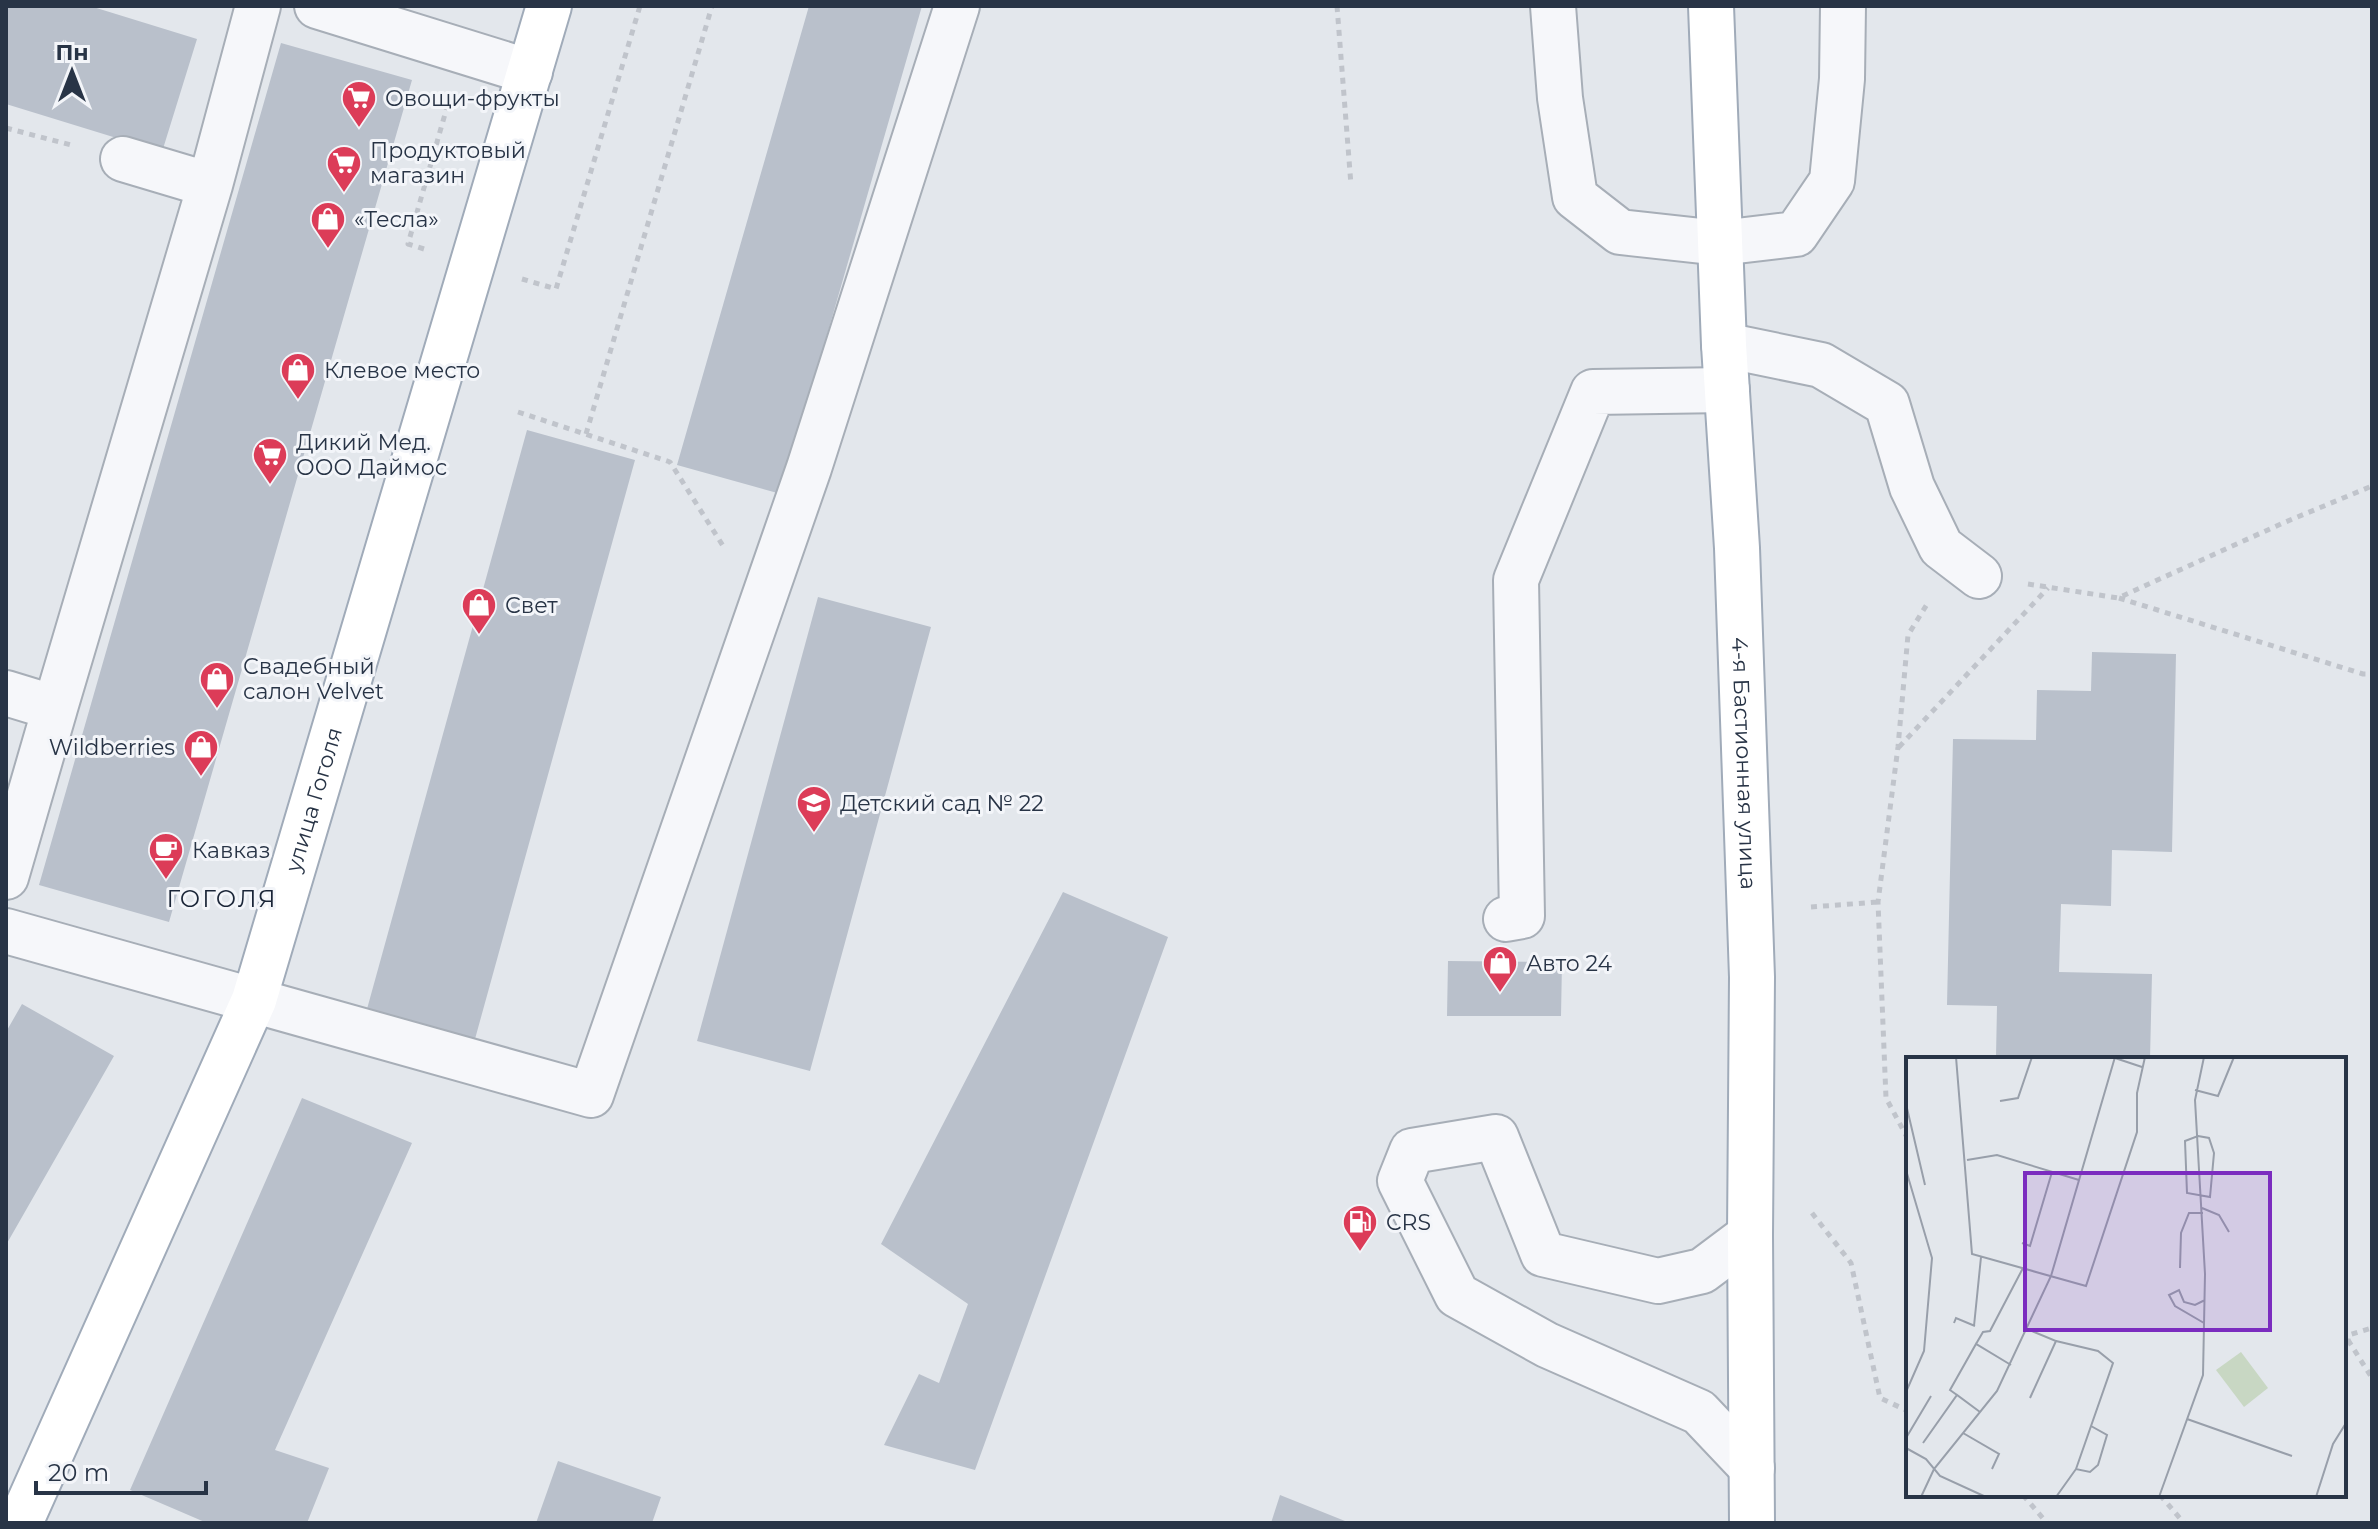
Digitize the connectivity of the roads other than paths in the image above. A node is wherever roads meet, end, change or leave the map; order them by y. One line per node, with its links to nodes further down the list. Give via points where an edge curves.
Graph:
1 (258, 6): 10 (street)
2 (317, 6): 8 (street)
3 (549, 6): 8 (main road, улица Гоголя)
4 (957, 6): 20 (street, via 809,468 591,1095)
5 (1553, 6): 11 (street, via 1575,197 1620,232)
6 (1711, 6): 11 (main road, 4-я Бастионная улица)
7 (1843, 6): 11 (street, via 1832,181 1796,234)
8 (530, 72): 20 (main road, улица Гоголя)
9 (123, 159): 10 (street)
10 (210, 185): 16 (street)
11 (1720, 243): 12 (main road, 4-я Бастионная улица)
12 (1724, 345): 13 (main road, 4-я Бастионная улица); 14 (street, via 1821,365 1887,404 1912,487 1941,547)
13 (1727, 390): 18 (street, via 1593,392 1516,580 1522,916); 21 (main road, 4-я Бастионная улица, via 1752,977)
14 (1979, 576)
15 (6, 693): 16 (street)
16 (55, 708): 17 (street)
17 (6, 877)
18 (1506, 919)
19 (6, 931): 20 (street)
20 (254, 1000): 23 (main road, улица Гоголя)
21 (1750, 1235): 22 (main road, 4-я Бастионная улица); 22 (street, via 1702,1271 1658,1281 1543,1254 1496,1137 1412,1151 1400,1181 1457,1295 1547,1345 1699,1412)
22 (1752, 1468): 24 (main road, 4-я Бастионная улица)
23 (30, 1519)
24 (1752, 1523)

